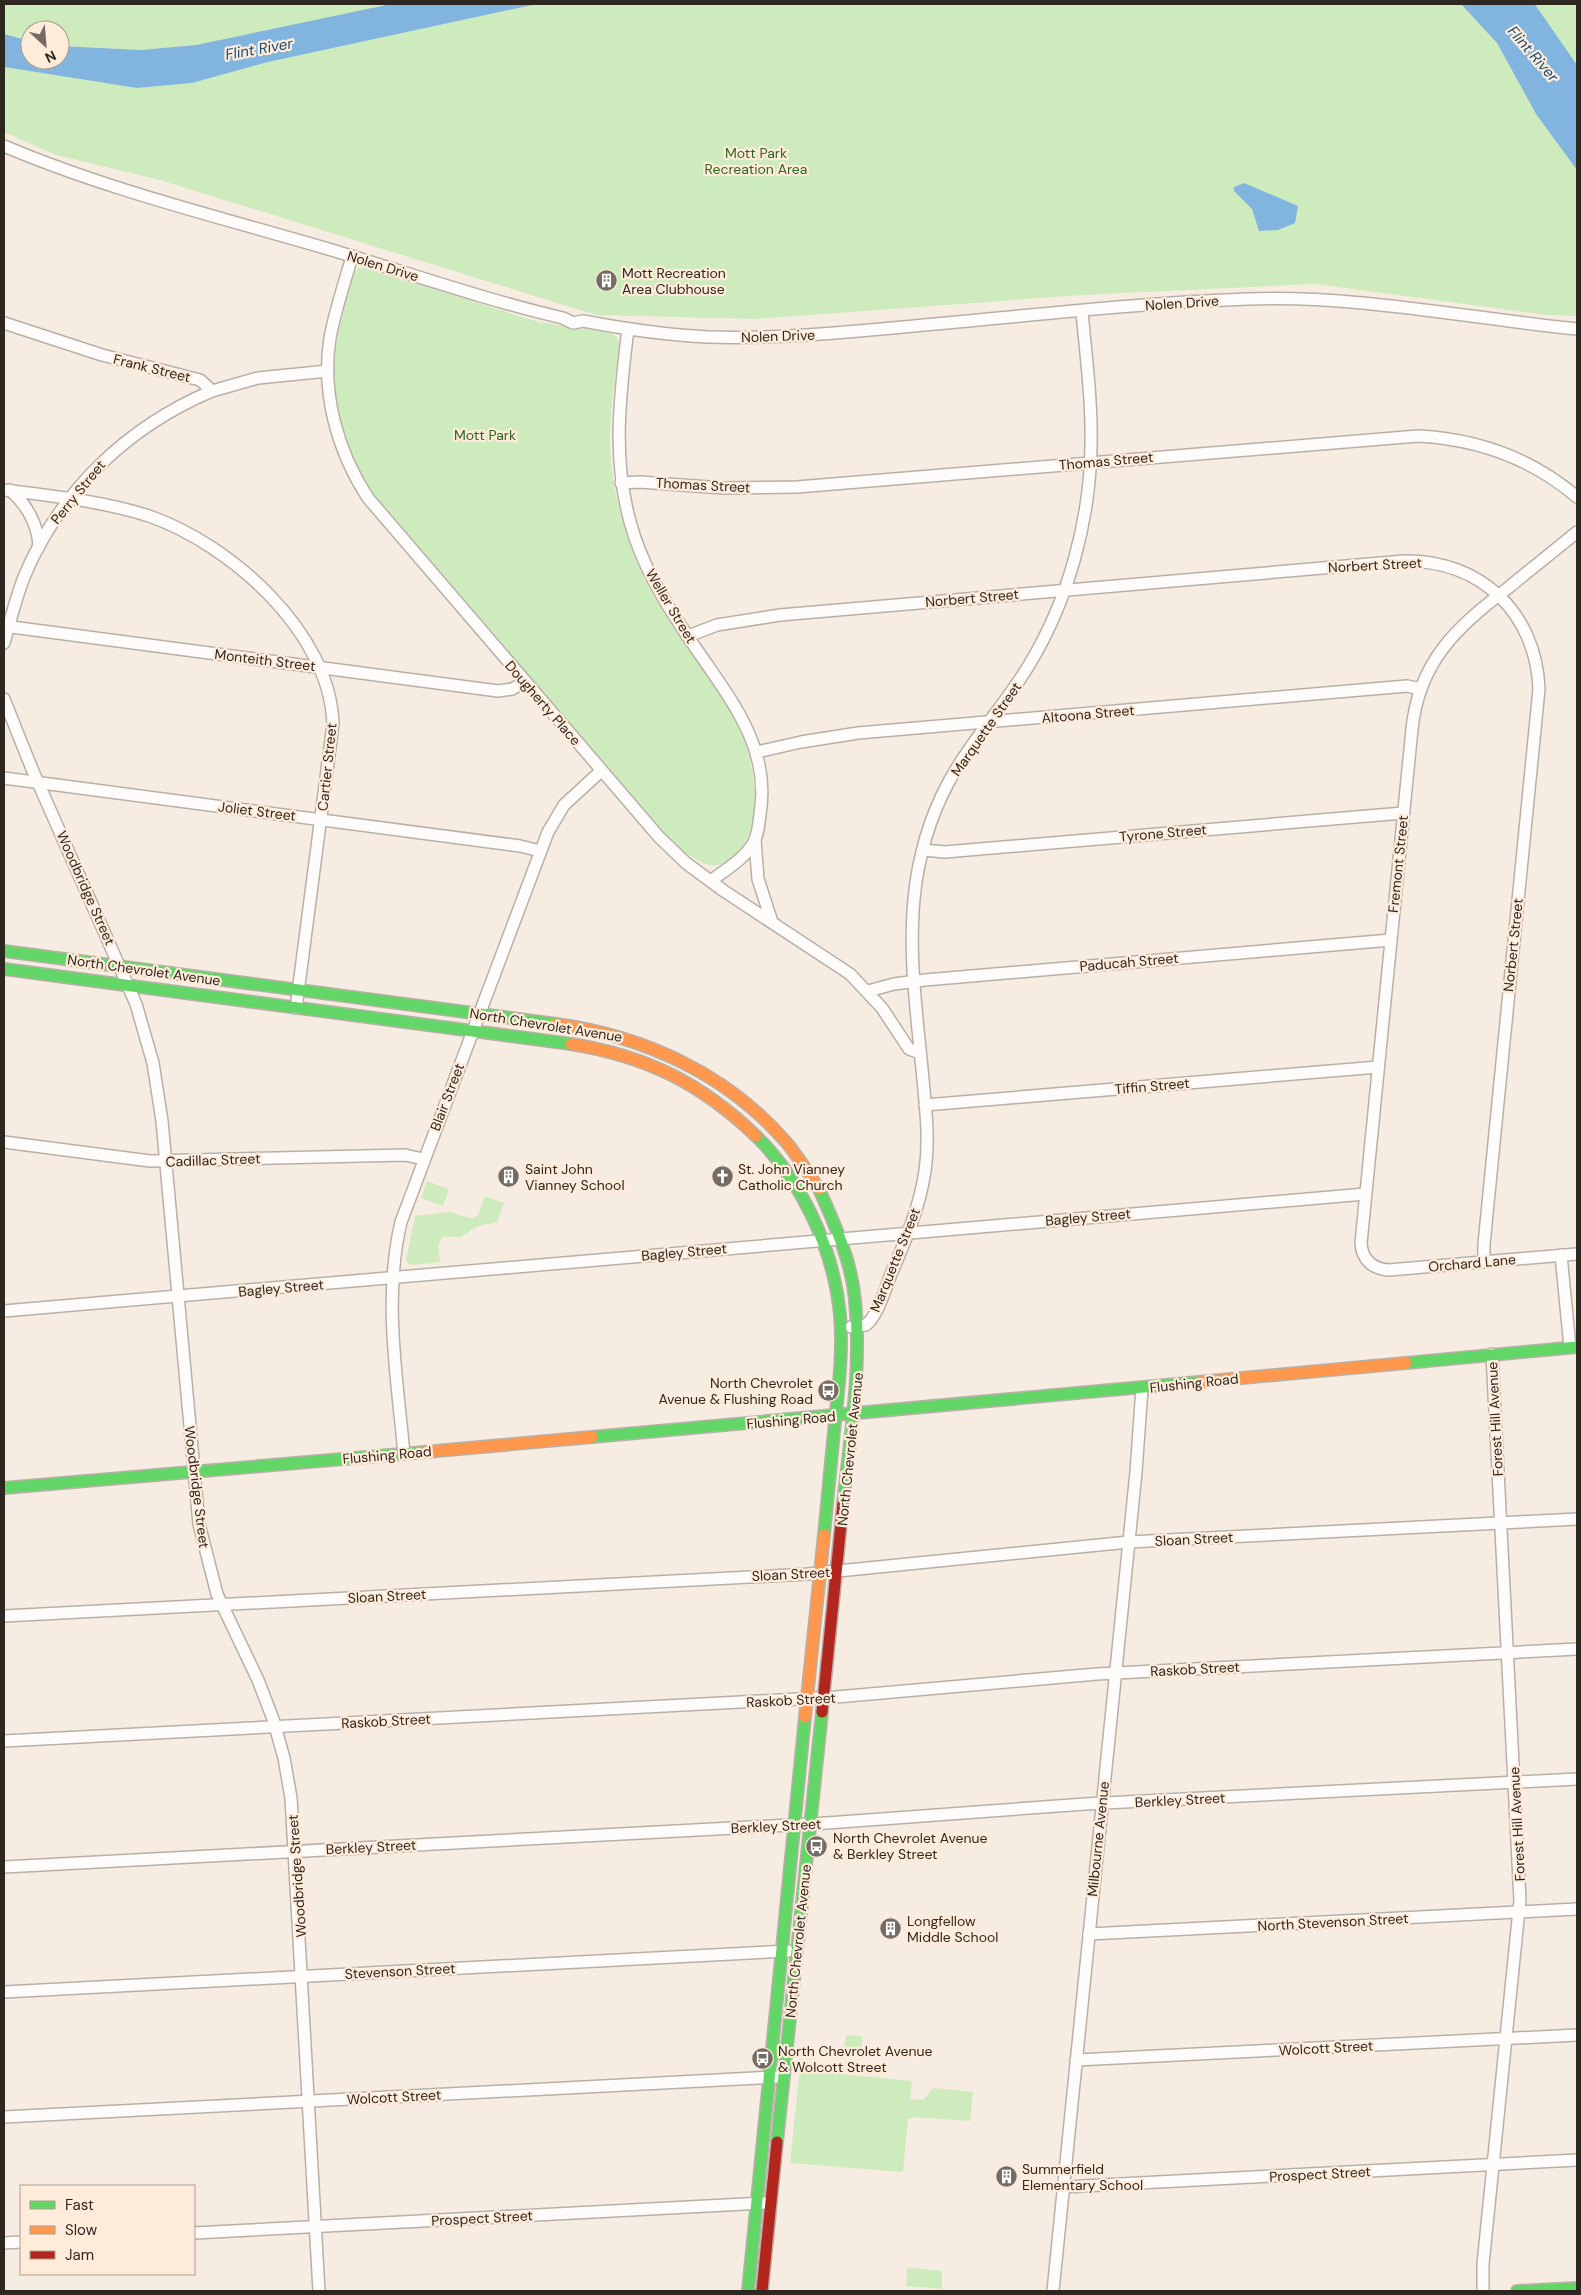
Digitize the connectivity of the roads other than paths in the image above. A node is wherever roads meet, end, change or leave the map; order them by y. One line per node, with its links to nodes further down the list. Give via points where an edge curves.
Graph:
1 (4, 146): 2 (street, Nolen Drive, via 121,188)
2 (352, 257): 5 (street, Nolen Drive, via 573,323); 7 (street, Dougherty Place, via 330,338)
3 (1082, 312): 5 (street, Nolen Drive, via 781,337 708,337); 6 (street, Nolen Drive, via 1218,300 1310,299 1405,306); 9 (street, Marquette Street, via 1090,402)
4 (4, 323): 8 (street, Frank Street, via 102,355 200,380)
5 (628, 329): 10 (street, Weller Street, via 618,418)
6 (1577, 329)
7 (328, 371): 8 (street, via 258,378); 22 (street, Dougherty Place, via 330,403 338,435 363,490 383,518)
8 (212, 391): 13 (street, Perry Street, via 164,415 125,442 93,470)
9 (1090, 462): 10 (street, Thomas Street, via 797,487 723,488); 12 (street, Thomas Street, via 1381,437 1432,436 1474,443 1514,457 1547,474); 16 (street, Marquette Street, via 1082,525)
10 (621, 483): 19 (street, Weller Street, via 632,529 647,568)
11 (6, 489): 13 (street, Cartier Street); 15 (street, via 28,512)
12 (1577, 497)
13 (69, 499): 15 (street, Perry Street); 21 (street, Cartier Street, via 117,507 150,517 217,551 279,606 297,628)
14 (1577, 532): 17 (street, Fremont Street)
15 (39, 546): 18 (street, Perry Street)
16 (1064, 590): 17 (street, Norbert Street, via 1411,561 1455,569 1483,582); 19 (street, Norbert Street, via 770,616 716,626); 25 (street, Marquette Street, via 1031,662)
17 (1499, 595): 23 (street, Fremont Street, via 1451,636 1430,667); 63 (street, Norbert Street, via 1518,618 1531,643 1538,671 1538,695)
18 (6, 626): 20 (street, Perry Street); 21 (street, Monteith Street)
19 (688, 636): 26 (street, Weller Street, via 739,712)
20 (4, 642)
21 (319, 668): 22 (street, Monteith Street, via 501,691); 31 (street, Cartier Street, via 330,697 333,724)
22 (525, 682): 27 (street, Dougherty Place)
23 (1421, 689): 25 (street, Altoona Street, via 1407,686); 30 (street, Fremont Street, via 1412,723)
24 (4, 699): 29 (street, Woodbridge Street)
25 (989, 722): 26 (street, Altoona Street, via 848,734); 33 (street, Marquette Street, via 950,780)
26 (757, 752): 32 (street, Weller Street, via 762,792)
27 (601, 771): 34 (street, Blair Street, via 558,812); 35 (street, Dougherty Place, via 659,838)
28 (4, 778): 29 (street, Joliet Street)
29 (39, 783): 31 (street, Joliet Street); 39 (street, Woodbridge Street)
30 (1404, 813): 33 (street, Tyrone Street, via 945,852); 37 (street, Fremont Street)
31 (321, 820): 34 (street, Joliet Street); 43 (street, Cartier Street)
32 (755, 840): 35 (street, Weller Street, via 740,860); 36 (street, Weller Street, via 758,879)
33 (923, 850): 41 (street, Marquette Street, via 912,914)
34 (540, 851): 46 (street, Blair Street)
35 (711, 881): 36 (street, Dougherty Place)
36 (772, 922): 44 (street, Dougherty Place, via 837,964)
37 (1391, 940): 41 (street, Paducah Street); 50 (street, Fremont Street)
38 (4, 951): 39 (street, North Chevrolet Avenue)
39 (121, 966): 42 (street, Woodbridge Street); 43 (street, North Chevrolet Avenue)
40 (4, 969): 42 (street, North Chevrolet Avenue)
41 (914, 981): 44 (street, Paducah Street); 48 (street, Marquette Street)
42 (129, 986): 45 (street, North Chevrolet Avenue); 55 (street, Woodbridge Street, via 156,1074)
43 (299, 990): 45 (street, Cartier Street); 46 (street, North Chevrolet Avenue)
44 (868, 991): 48 (street, Dougherty Place, via 909,1049)
45 (296, 1008): 47 (street, North Chevrolet Avenue)
46 (478, 1014): 47 (street, Blair Street); 49 (street, North Chevrolet Avenue, via 613,1034 649,1044)
47 (472, 1031): 51 (street, North Chevrolet Avenue, via 610,1051); 54 (street, Blair Street)
48 (920, 1053): 52 (street, Marquette Street)
49 (690, 1063): 51 (street); 58 (street, North Chevrolet Avenue, via 736,1093 781,1135 816,1185)
50 (1378, 1067): 52 (street, Tiffin Street); 56 (street, Fremont Street)
51 (682, 1078): 59 (street, North Chevrolet Avenue, via 730,1111 768,1147 800,1192)
52 (925, 1106): 57 (street, Marquette Street, via 925,1170)
53 (4, 1142): 55 (street, Cadillac Street, via 141,1161)
54 (423, 1158): 55 (street, Cadillac Street, via 389,1155); 64 (street, Blair Street, via 401,1222)
55 (166, 1161): 65 (street, Woodbridge Street)
56 (1365, 1194): 57 (street, Bagley Street); 62 (street, Fremont Street, via 1361,1246)
57 (908, 1233): 58 (street, Bagley Street); 67 (street, Marquette Street, via 872,1319 866,1325)
58 (841, 1239): 59 (street, Bagley Street); 67 (street, North Chevrolet Avenue, via 853,1285)
59 (823, 1240): 64 (street, Bagley Street); 68 (street, North Chevrolet Avenue, via 834,1278)
60 (1577, 1254): 61 (street, Orchard Lane)
61 (1561, 1255): 63 (street, Orchard Lane); 69 (street)
62 (1368, 1262): 63 (street, Orchard Lane, via 1376,1268 1389,1270)
63 (1484, 1262)
64 (392, 1278): 65 (street, Bagley Street); 74 (street, Blair Street)
65 (178, 1297): 66 (street, Bagley Street); 75 (street, Woodbridge Street)
66 (4, 1311)
67 (858, 1326): 68 (street, Marquette Street); 72 (street, North Chevrolet Avenue)
68 (841, 1328): 73 (street, North Chevrolet Avenue)
69 (1573, 1347): 70 (street, Flushing Road)
70 (1492, 1354): 71 (street, Flushing Road); 78 (street, Forest Hill Avenue)
71 (1142, 1388): 72 (street, Flushing Road); 79 (street, Milbourne Avenue, via 1143,1407)
72 (854, 1414): 73 (street, Flushing Road); 80 (street, North Chevrolet Avenue)
73 (836, 1416): 74 (street, Flushing Road); 81 (street, North Chevrolet Avenue)
74 (404, 1454): 75 (street, Flushing Road)
75 (193, 1471): 76 (street, Flushing Road); 82 (street, Woodbridge Street, via 203,1545)
76 (4, 1488)
77 (1577, 1519): 78 (street, Sloan Street)
78 (1501, 1523): 79 (street, Sloan Street); 85 (street, Forest Hill Avenue)
79 (1129, 1542): 80 (street, Sloan Street); 86 (street, Milbourne Avenue)
80 (836, 1572): 81 (street, Sloan Street); 87 (street, North Chevrolet Avenue)
81 (820, 1573): 82 (street, Sloan Street); 88 (street, North Chevrolet Avenue)
82 (222, 1604): 83 (street, Sloan Street); 89 (street, Woodbridge Street)
83 (4, 1616)
84 (1577, 1648): 85 (street, Raskob Street)
85 (1507, 1652): 86 (street, Raskob Street); 92 (street, Forest Hill Avenue)
86 (1115, 1673): 87 (street, Raskob Street); 93 (street, Milbourne Avenue)
87 (823, 1698): 88 (street, Raskob Street); 94 (street, North Chevrolet Avenue)
88 (808, 1699): 89 (street, Raskob Street); 95 (street, North Chevrolet Avenue)
89 (276, 1727): 90 (street, Raskob Street); 96 (street, Woodbridge Street, via 288,1779)
90 (4, 1741)
91 (1577, 1779): 92 (street, Berkley Street)
92 (1514, 1782): 93 (street, Berkley Street); 99 (street, Forest Hill Avenue)
93 (1102, 1804): 94 (street, Berkley Street); 100 (street, Milbourne Avenue)
94 (810, 1824): 95 (street, Berkley Street); 102 (street, North Chevrolet Avenue)
95 (795, 1825): 96 (street, Berkley Street); 101 (street, North Chevrolet Avenue)
96 (296, 1851): 97 (street, Berkley Street); 103 (street, Woodbridge Street)
97 (4, 1866)
98 (1577, 1910): 99 (street, North Stevenson Street)
99 (1519, 1913): 100 (street, North Stevenson Street); 106 (street, Forest Hill Avenue)
100 (1088, 1934): 107 (street, Milbourne Avenue)
101 (782, 1951): 102 (street, Stevenson Street); 103 (street, Stevenson Street); 108 (street, North Chevrolet Avenue)
102 (797, 1951): 109 (street, North Chevrolet Avenue)
103 (303, 1976): 104 (street, Stevenson Street); 110 (street, Woodbridge Street)
104 (4, 1992)
105 (1577, 2035): 106 (street, Wolcott Street)
106 (1506, 2039): 107 (street, Wolcott Street); 113 (street, Forest Hill Avenue)
107 (1076, 2060): 114 (street, Milbourne Avenue)
108 (769, 2077): 109 (street, Wolcott Street); 110 (street, Wolcott Street); 116 (street, North Chevrolet Avenue)
109 (784, 2077): 115 (street, North Chevrolet Avenue)
110 (309, 2101): 111 (street, Wolcott Street); 117 (street, Woodbridge Street)
111 (4, 2117)
112 (1577, 2160): 113 (street, Prospect Street)
113 (1493, 2165): 114 (street, Prospect Street); 126 (street, Forest Hill Avenue)
114 (1063, 2187): 125 (street, Milbourne Avenue)
115 (771, 2203): 116 (street, Prospect Street); 124 (street, North Chevrolet Avenue)
116 (757, 2204): 117 (street, Prospect Street); 123 (street, North Chevrolet Avenue)
117 (316, 2226): 118 (street, Prospect Street); 122 (street, Woodbridge Street)
118 (195, 2233)
119 (20, 2242): 120 (street)
120 (4, 2243)
121 (1577, 2288): 127 (street)
122 (319, 2291)
123 (748, 2291)
124 (762, 2291)
125 (1053, 2291)
126 (1483, 2291)
127 (1517, 2291)

